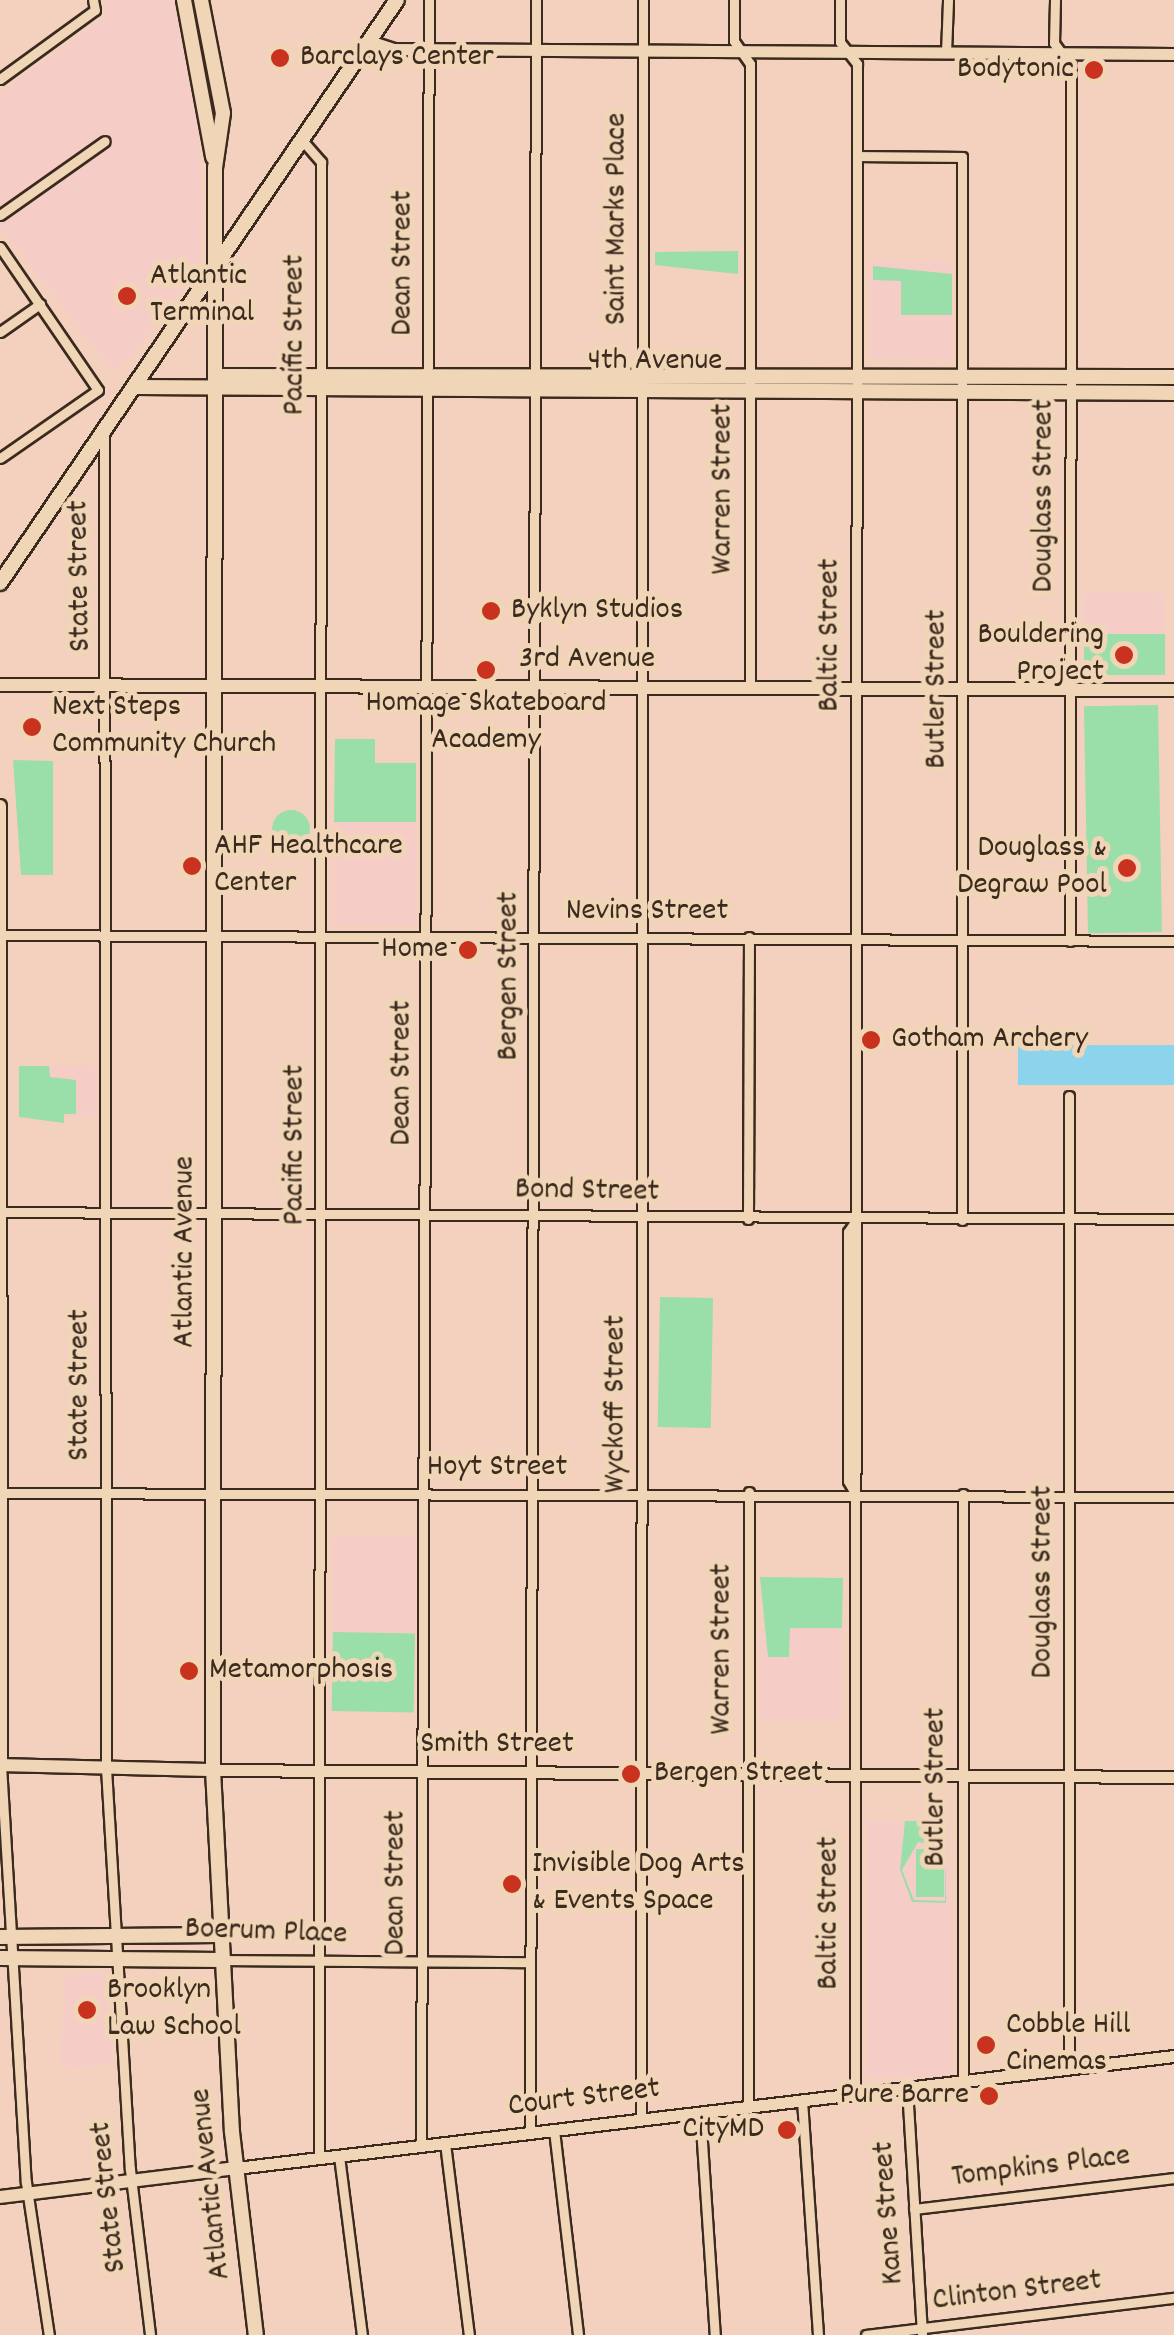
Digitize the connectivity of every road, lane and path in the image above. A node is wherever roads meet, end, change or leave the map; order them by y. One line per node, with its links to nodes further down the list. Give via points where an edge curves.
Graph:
1 (184, 0): 23 (main road, Atlantic Avenue)
2 (201, 0): 22 (main road, Atlantic Avenue)
3 (397, 0): 12 (main road)
4 (429, 0): 13 (street, Dean Street)
5 (536, 0): 14 (street, Bergen Street)
6 (643, 0): 15 (street, Saint Marks Place)
7 (734, 0): 16 (street, Warren Street)
8 (840, 0): 17 (street, Baltic Street)
9 (948, 0): 18 (street)
10 (1055, 0): 19 (street, Douglass Street)
11 (94, 5): 21 (street)
12 (369, 41): 13 (street); 24 (main road)
13 (429, 50): 14 (street); 34 (street, Dean Street)
14 (536, 50): 15 (street); 38 (street, Bergen Street)
15 (643, 51): 16 (street); 36 (street, Saint Marks Place)
16 (742, 52): 17 (street); 39 (street, Warren Street, via 750,64)
17 (848, 52): 18 (street); 26 (street, Baltic Street, via 857,64)
18 (946, 52): 19 (street)
19 (1063, 54): 20 (street); 42 (street, Douglass Street, via 1071,66)
20 (1174, 54)
21 (0, 80)
22 (220, 81): 23 (street); 27 (main road, Atlantic Avenue)
23 (201, 84): 27 (main road, Atlantic Avenue)
24 (302, 140): 30 (main road); 35 (street, Pacific Street, via 321,162)
25 (105, 142): 28 (street)
26 (857, 156): 40 (street, Baltic Street); 41 (street, Butler Street, via 962,157)
27 (215, 168): 30 (main road, Atlantic Avenue)
28 (0, 215)
29 (0, 247): 31 (street)
30 (215, 272): 37 (main road, Atlantic Avenue); 43 (main road)
31 (40, 304): 32 (street); 46 (street, via 98,390)
32 (0, 332)
33 (1174, 377): 42 (main road, 4th Avenue)
34 (429, 380): 35 (main road, 4th Avenue); 38 (main road, 4th Avenue); 52 (street, Dean Street)
35 (321, 382): 37 (main road, 4th Avenue); 51 (street, Pacific Street)
36 (642, 382): 38 (main road, 4th Avenue); 39 (main road, 4th Avenue); 54 (street, Saint Marks Place)
37 (215, 383): 43 (main road, 4th Avenue); 50 (main road, Atlantic Avenue)
38 (534, 383): 53 (street, Bergen Street)
39 (749, 383): 40 (main road, 4th Avenue); 55 (street, Warren Street)
40 (857, 383): 41 (main road, 4th Avenue); 56 (street, Baltic Street)
41 (963, 384): 42 (main road, 4th Avenue); 57 (street, Butler Street)
42 (1070, 384): 44 (main road, 4th Avenue); 58 (street, Douglass Street)
43 (136, 387): 45 (main road)
44 (1174, 392)
45 (104, 434): 47 (main road); 49 (street, State Street)
46 (0, 458)
47 (0, 583)
48 (0, 685): 49 (main road, 3rd Avenue)
49 (107, 685): 50 (main road, 3rd Avenue); 62 (street, State Street)
50 (214, 686): 51 (main road, 3rd Avenue); 63 (main road, Atlantic Avenue)
51 (321, 686): 52 (main road, 3rd Avenue); 64 (street, Pacific Street)
52 (428, 687): 53 (main road, 3rd Avenue); 67 (street, Dean Street)
53 (534, 687): 54 (main road, 3rd Avenue); 68 (street, Bergen Street)
54 (642, 688): 55 (main road, 3rd Avenue); 65 (street, Wyckoff Street)
55 (750, 688): 56 (main road, 3rd Avenue)
56 (857, 689): 57 (main road, 3rd Avenue); 69 (street, Baltic Street)
57 (963, 689): 58 (main road, 3rd Avenue); 70 (street, Butler Street)
58 (1070, 690): 59 (main road, 3rd Avenue); 71 (street, Douglass Street)
59 (1174, 690)
60 (0, 806): 61 (main road)
61 (2, 935): 62 (street, Nevins Street); 74 (main road)
62 (107, 936): 63 (street, Nevins Street); 75 (street, State Street)
63 (214, 937): 64 (street, Nevins Street); 76 (main road, Atlantic Avenue)
64 (321, 937): 67 (street, Nevins Street); 77 (street, Pacific Street)
65 (642, 937): 66 (street, Nevins Street); 68 (street, Nevins Street); 80 (street, Wyckoff Street)
66 (748, 937): 69 (street, Nevins Street); 82 (street)
67 (428, 938): 68 (street, Nevins Street); 78 (street, Dean Street)
68 (536, 938): 79 (street, Bergen Street)
69 (856, 938): 70 (street, Nevins Street); 83 (street, Baltic Street)
70 (963, 940): 71 (street, Nevins Street); 84 (street, Butler Street)
71 (1070, 941): 72 (street, Nevins Street)
72 (1174, 942)
73 (1069, 1096): 85 (street, Douglass Street)
74 (2, 1212): 75 (street, Bond Street); 86 (main road)
75 (106, 1214): 76 (street, Bond Street); 87 (street, State Street)
76 (214, 1214): 77 (street, Bond Street); 88 (main road, Atlantic Avenue)
77 (320, 1215): 78 (street, Bond Street); 91 (street, Pacific Street)
78 (428, 1216): 79 (street, Bond Street); 94 (street, Dean Street)
79 (534, 1216): 80 (street, Bond Street); 92 (street, Bergen Street)
80 (642, 1218): 82 (street, Bond Street); 93 (street, Wyckoff Street)
81 (1174, 1219): 85 (street, Bond Street)
82 (748, 1220): 83 (street, Bond Street)
83 (856, 1220): 84 (street, Bond Street); 90 (street, Baltic Street)
84 (962, 1220): 85 (street, Bond Street)
85 (1069, 1220): 96 (street, Douglass Street)
86 (2, 1492): 87 (street, Hoyt Street); 98 (main road)
87 (106, 1492): 88 (street, Hoyt Street); 99 (street, State Street)
88 (213, 1492): 91 (street, Hoyt Street); 100 (main road, Atlantic Avenue)
89 (748, 1492): 90 (street, Hoyt Street); 93 (street, Hoyt Street); 105 (street, Warren Street)
90 (855, 1492): 95 (street, Hoyt Street); 106 (street, Baltic Street)
91 (320, 1493): 94 (street, Hoyt Street); 101 (street, Pacific Street)
92 (534, 1493): 93 (street, Hoyt Street); 94 (street, Hoyt Street); 103 (street, Bergen Street)
93 (642, 1493): 104 (street, Wyckoff Street)
94 (427, 1494): 102 (street, Dean Street)
95 (963, 1494): 96 (street, Hoyt Street); 107 (street, Butler Street)
96 (1068, 1496): 97 (street, Hoyt Street); 108 (street, Douglass Street)
97 (1174, 1497)
98 (0, 1765): 99 (main road, Smith Street); 112 (street)
99 (106, 1768): 100 (main road, Smith Street); 110 (street, State Street)
100 (213, 1770): 101 (street, Smith Street); 111 (main road, Atlantic Avenue)
101 (320, 1772): 102 (street, Smith Street); 117 (street, Pacific Street)
102 (424, 1773): 103 (street, Smith Street); 118 (street, Dean Street)
103 (532, 1773): 104 (street, Smith Street); 116 (street, Bergen Street)
104 (641, 1774): 105 (street, Smith Street); 127 (street, Wyckoff Street)
105 (748, 1774): 106 (street, Smith Street); 125 (street, Warren Street)
106 (855, 1775): 107 (street, Smith Street); 123 (street, Baltic Street)
107 (962, 1776): 108 (street, Smith Street); 121 (street, Butler Street)
108 (1069, 1776): 109 (street, Smith Street); 120 (street, Douglass Street)
109 (1174, 1777)
110 (115, 1935): 111 (main road, Boerum Place); 112 (main road, Boerum Place); 113 (street, State Street)
111 (220, 1935): 115 (main road, Atlantic Avenue)
112 (4, 1937): 114 (street)
113 (116, 1957): 114 (main road, Boerum Place); 115 (main road, Boerum Place); 136 (street, State Street)
114 (5, 1958): 137 (street)
115 (222, 1960): 117 (street, Boerum Place); 134 (main road, Atlantic Avenue)
116 (530, 1962): 118 (street, Boerum Place); 129 (street, Bergen Street)
117 (318, 1963): 118 (street, Boerum Place); 133 (street, Pacific Street)
118 (422, 1964): 131 (street, Dean Street)
119 (1174, 2056): 120 (street, Court Street)
120 (1069, 2068): 121 (street, Court Street)
121 (963, 2081): 122 (street, Court Street)
122 (907, 2088): 123 (street, Court Street); 139 (street, Kane Street)
123 (855, 2094): 124 (street, Court Street)
124 (802, 2100): 125 (street, Court Street); 149 (street)
125 (748, 2107): 126 (street, Court Street)
126 (700, 2112): 127 (street, Court Street); 148 (street)
127 (642, 2119): 128 (street, Court Street)
128 (554, 2130): 129 (street, Court Street); 147 (street)
129 (530, 2132): 130 (street, Court Street)
130 (445, 2143): 131 (street, Court Street); 146 (street)
131 (422, 2146): 132 (street, Court Street)
132 (340, 2156): 133 (street, Court Street); 145 (street)
133 (319, 2158): 134 (street, Court Street)
134 (236, 2168): 136 (main road, Court Street); 144 (main road, Atlantic Avenue)
135 (1174, 2178): 139 (street, Tompkins Place)
136 (132, 2181): 137 (main road, Court Street); 143 (street, State Street)
137 (30, 2193): 138 (main road, Court Street); 142 (street)
138 (0, 2197)
139 (914, 2209): 141 (street, Kane Street)
140 (1174, 2298): 141 (street, Clinton Street)
141 (922, 2332): 150 (street, Clinton Street)
142 (49, 2335)
143 (150, 2335)
144 (256, 2335)
145 (362, 2335)
146 (469, 2335)
147 (578, 2335)
148 (715, 2335)
149 (818, 2335)
150 (866, 2335)

